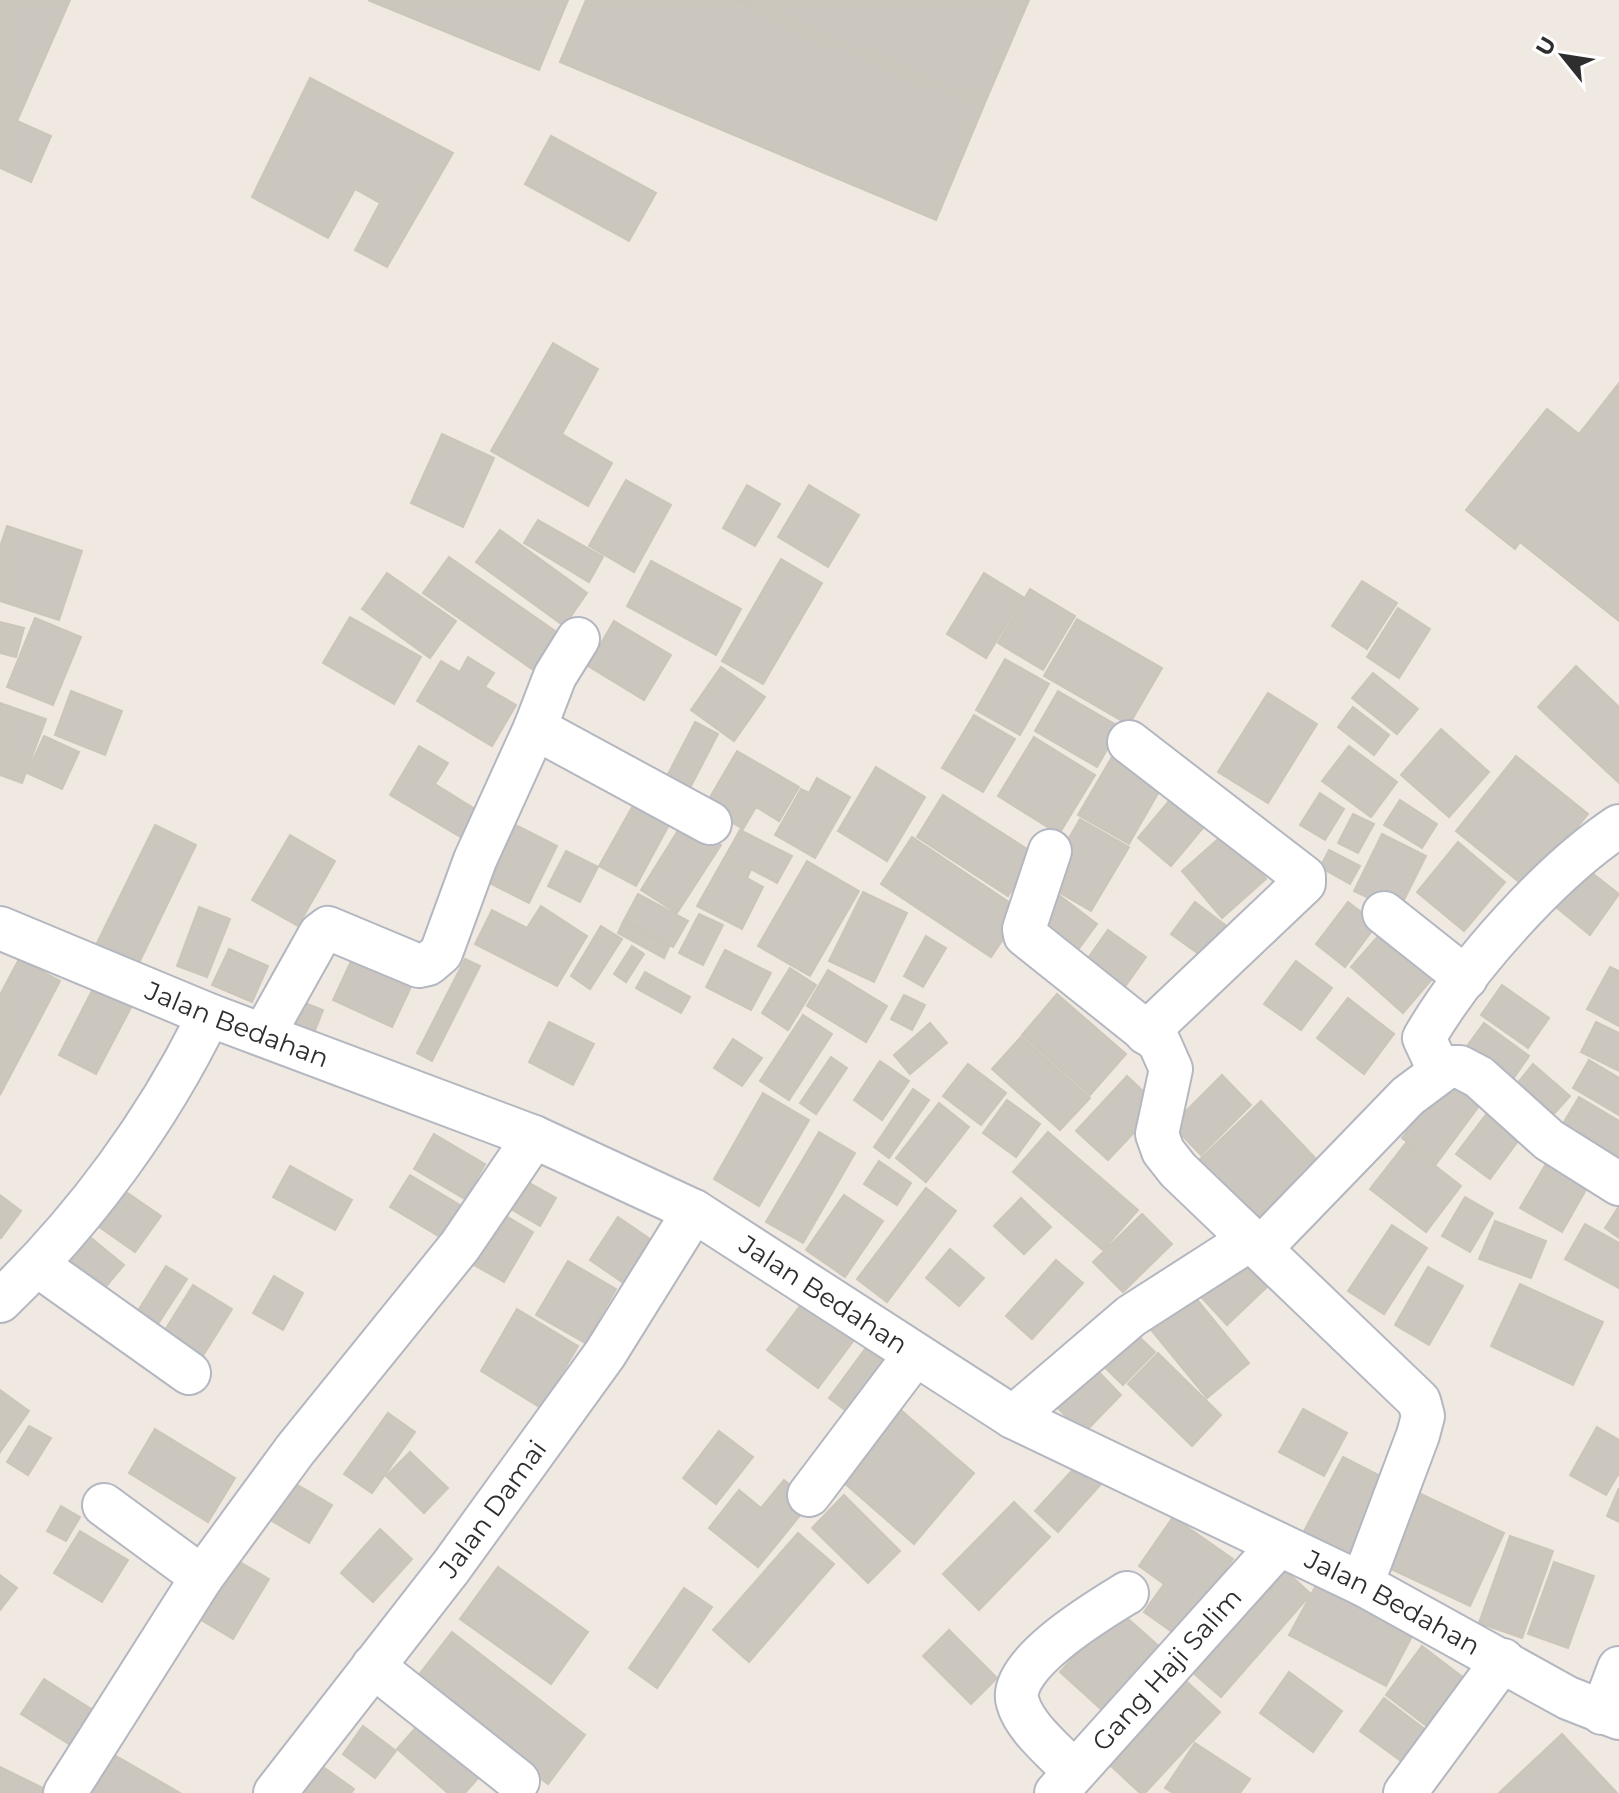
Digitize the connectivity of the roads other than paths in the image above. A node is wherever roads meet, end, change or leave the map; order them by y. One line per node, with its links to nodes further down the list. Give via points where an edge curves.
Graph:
1 (578, 639): 2 (street, via 550,686)
2 (535, 728): 4 (street); 12 (street, via 435,960 419,966 408,963 328,928)
3 (1129, 742): 11 (street, via 1304,877 1277,911)
4 (710, 823)
5 (1619, 826): 9 (street, via 1531,902)
6 (1050, 851): 11 (street, via 1025,935)
7 (1384, 913): 9 (street)
8 (0, 928): 10 (street, Jalan Bedahan)
9 (1466, 978): 13 (street, via 1424,1038)
10 (209, 1015): 12 (street, Jalan Bedahan); 18 (street, via 152,1119)
11 (1146, 1033): 17 (street, via 1159,1042 1171,1069 1157,1134 1163,1151)
12 (264, 1034): 14 (street, Jalan Bedahan)
13 (1439, 1070): 15 (street, via 1460,1067 1479,1077 1549,1140); 17 (street)
14 (534, 1137): 16 (street, Jalan Bedahan); 26 (street, via 460,1246 295,1450)
15 (1619, 1184)
16 (694, 1211): 20 (street, Jalan Bedahan); 30 (street, Jalan Damai, via 605,1354)
17 (1256, 1244): 22 (street, via 1131,1316); 27 (street, via 1419,1401 1423,1416 1418,1435)
18 (37, 1265): 19 (street); 21 (street)
19 (0, 1301)
20 (914, 1356): 22 (street, Jalan Bedahan); 23 (street)
21 (189, 1373)
22 (1013, 1417): 25 (street, Jalan Bedahan)
23 (809, 1495)
24 (104, 1505): 26 (street)
25 (1278, 1546): 27 (street, Jalan Bedahan); 34 (street, Gang Haji Salim)
26 (202, 1577): 35 (street)
27 (1362, 1584): 29 (street, Jalan Bedahan)
28 (1127, 1593): 34 (street, via 1074,1626 1024,1673 1016,1690 1018,1704)
29 (1503, 1660): 32 (street, Jalan Bedahan); 37 (street)
30 (373, 1666): 33 (street); 36 (street, Jalan Damai)
31 (1619, 1668): 32 (street)
32 (1610, 1716)
33 (518, 1781)
34 (1065, 1782)
35 (65, 1793)
36 (275, 1793)
37 (1405, 1793)

